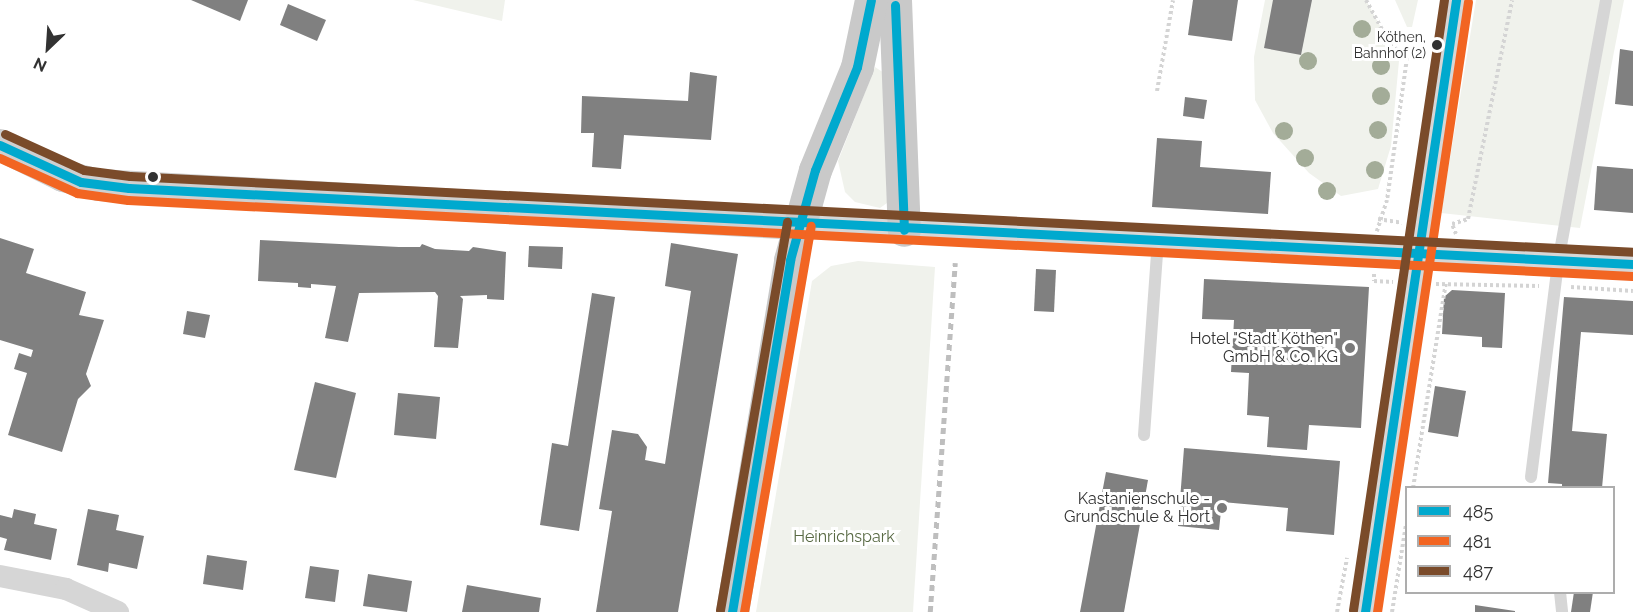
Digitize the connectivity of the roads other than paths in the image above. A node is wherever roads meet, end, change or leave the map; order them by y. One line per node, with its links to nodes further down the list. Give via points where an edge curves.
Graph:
1 (871, 0): 6 (main road, via 857,67 818,162)
2 (895, 0): 7 (main road)
3 (1456, 0): 9 (street)
4 (1606, 0): 10 (lane)
5 (0, 145): 6 (main road, via 63,176 99,185)
6 (799, 224): 7 (street); 17 (main road)
7 (904, 230): 8 (street)
8 (1158, 242): 9 (street); 12 (lane)
9 (1417, 254): 10 (street); 18 (street)
10 (1558, 262): 11 (street); 13 (lane)
11 (1633, 264)
12 (1144, 435)
13 (1531, 477)
14 (0, 576): 16 (street, via 66,589)
15 (1560, 594): 19 (lane)
16 (118, 612)
17 (732, 612)
18 (1365, 612)
19 (1562, 612)

